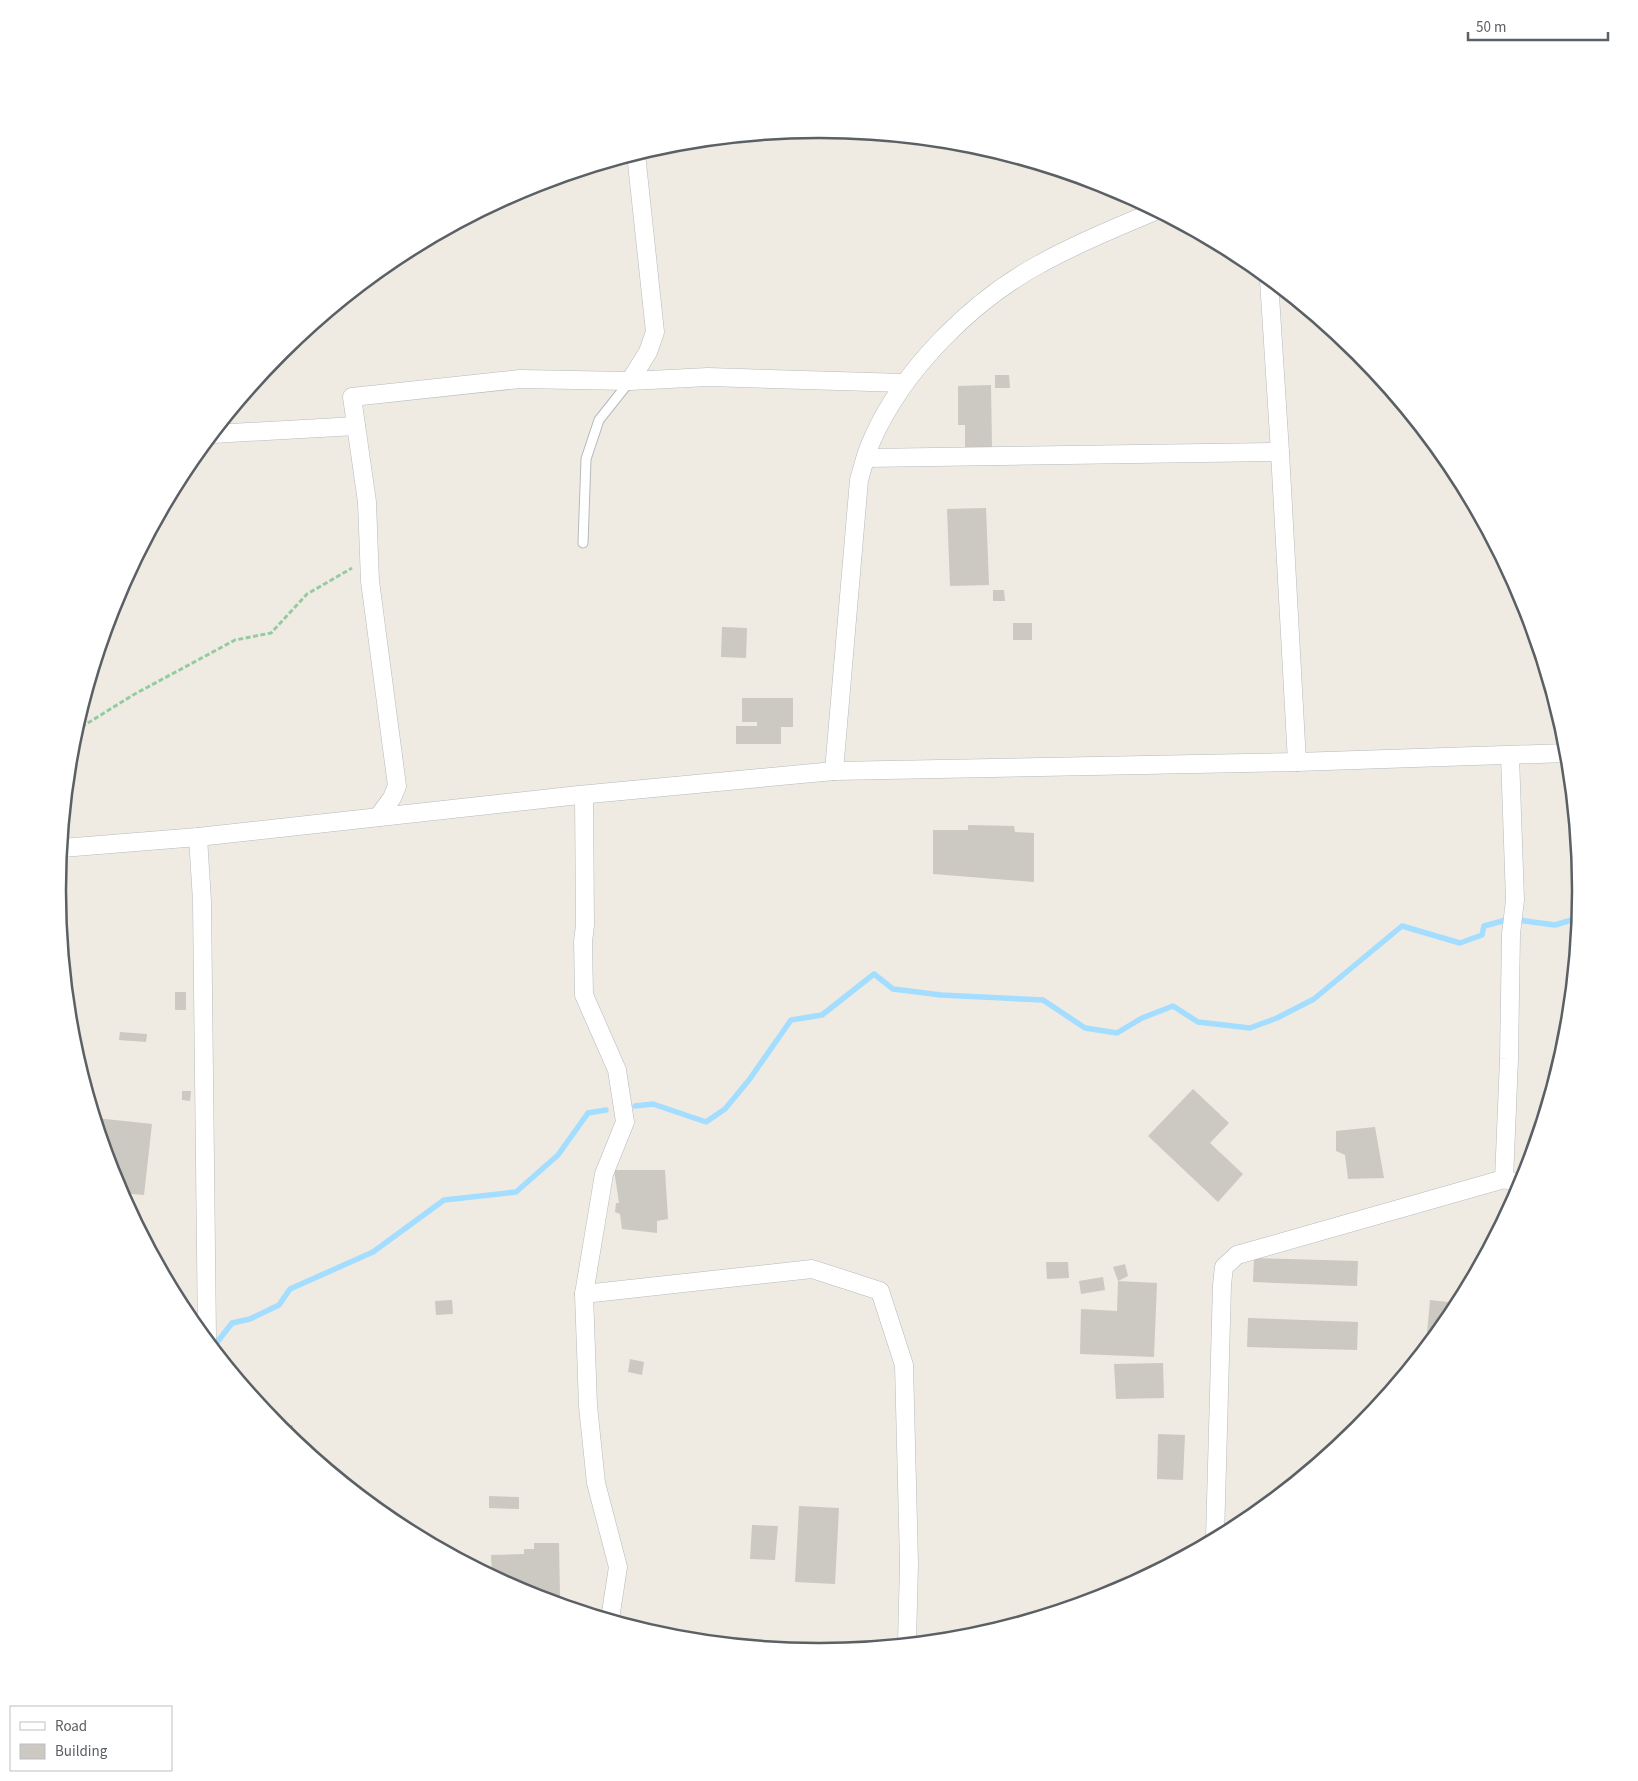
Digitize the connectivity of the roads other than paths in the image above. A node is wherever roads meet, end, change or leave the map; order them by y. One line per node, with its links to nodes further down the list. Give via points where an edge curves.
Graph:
1 (637, 160): 4 (street, via 655,332 648,352)
2 (1148, 213): 5 (street, via 1040,264 992,295 940,341)
3 (1269, 288): 8 (street)
4 (630, 381): 5 (street, via 708,377); 6 (street, via 520,379 352,396); 10 (lane, via 599,420 586,459)
5 (904, 383): 9 (street, via 871,440)
6 (356, 426): 7 (street); 16 (street, via 367,502 370,580 397,786)
7 (221, 434)
8 (1280, 452): 9 (street); 13 (street)
9 (866, 458): 14 (street, via 859,480)
10 (583, 543)
11 (1559, 754): 12 (street)
12 (1510, 756): 13 (street); 19 (street, via 1514,900)
13 (1297, 762): 14 (street)
14 (834, 771): 15 (street)
15 (584, 795): 16 (street); 21 (street, via 584,996 617,1070 625,1122 604,1174)
16 (378, 817): 17 (street)
17 (198, 837): 18 (street); 22 (street, via 202,901)
18 (68, 848)
19 (1504, 1179): 20 (street); 23 (street, via 1237,1255 1224,1267)
20 (1513, 1181)
21 (584, 1294): 24 (street, via 588,1406 596,1483 618,1567); 25 (street, via 812,1269 880,1291 904,1365 909,1562)
22 (207, 1328)
23 (1216, 1529)
24 (611, 1614)
25 (907, 1638)

